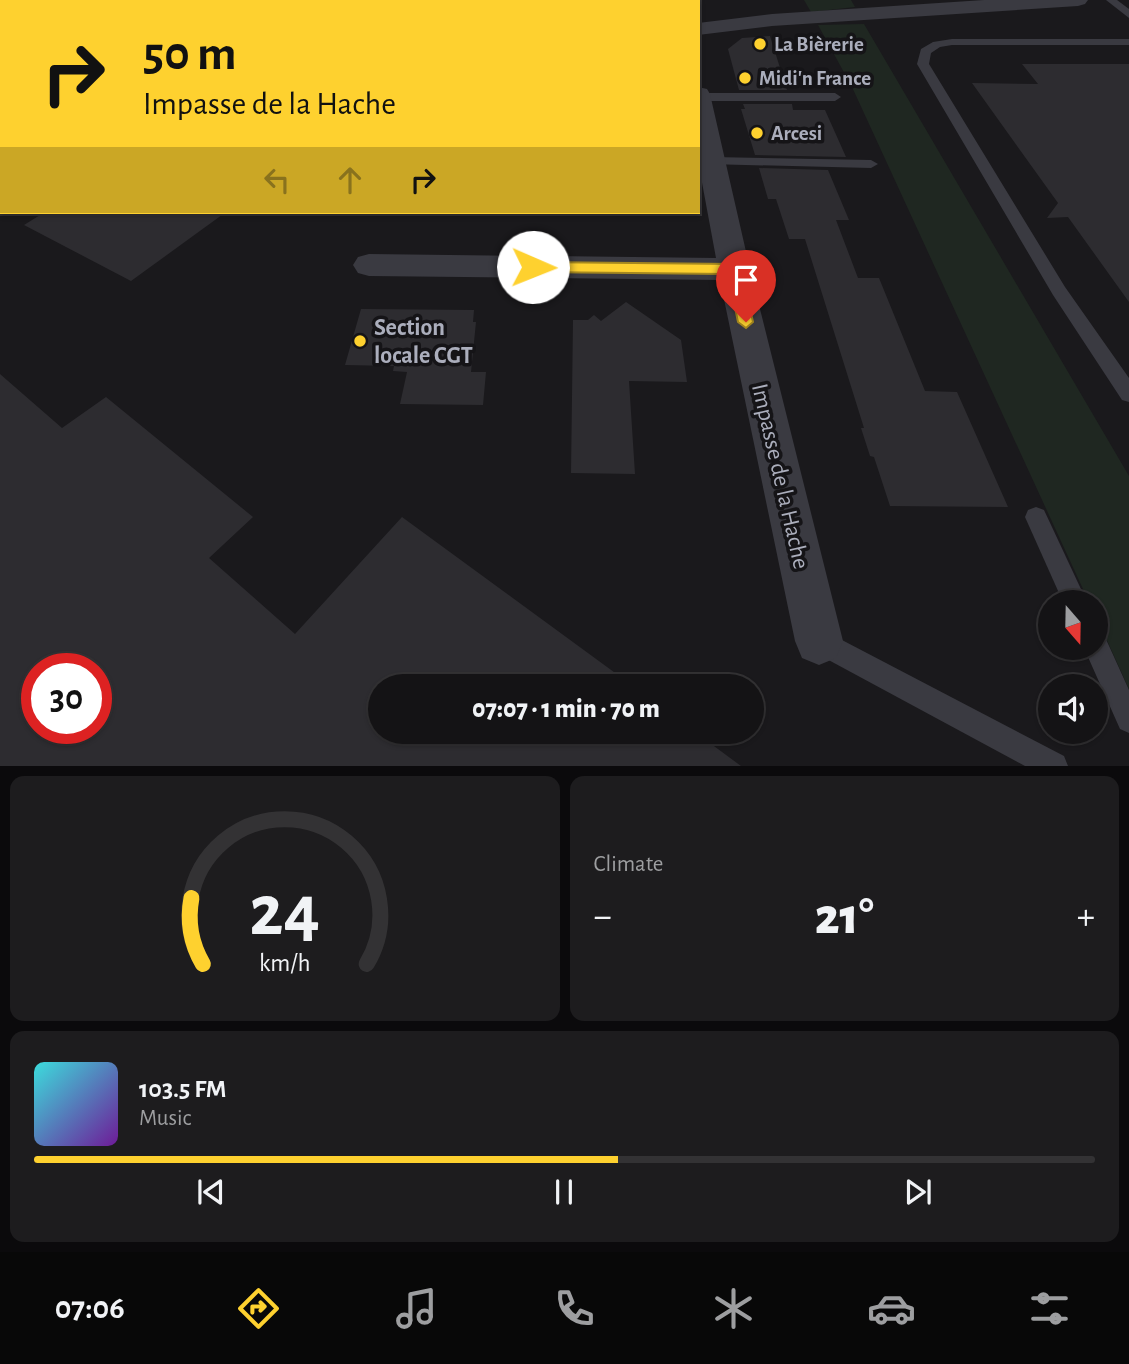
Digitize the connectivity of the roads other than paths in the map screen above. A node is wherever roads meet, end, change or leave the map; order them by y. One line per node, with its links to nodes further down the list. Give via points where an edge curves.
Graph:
1 (1078, 0): 5 (street)
2 (1111, 0): 3 (lane)
3 (1129, 15)
4 (700, 19): 5 (street)
5 (740, 23): 6 (street)
6 (700, 29)
7 (1129, 42): 15 (lane, via 952,42 925,52 923,64 1059,291)
8 (700, 95): 9 (lane)
9 (835, 97)
10 (700, 100): 11 (street, Impasse de la Hache)
11 (712, 161): 12 (lane); 14 (street, Impasse de la Hache)
12 (871, 164)
13 (369, 265): 14 (street)
14 (734, 269): 18 (street, Impasse de la Hache)
15 (1129, 394)
16 (1036, 517): 17 (lane)
17 (1069, 590)
18 (819, 641): 21 (lane)
19 (1102, 660): 20 (lane)
20 (1129, 720)
21 (1054, 765)

